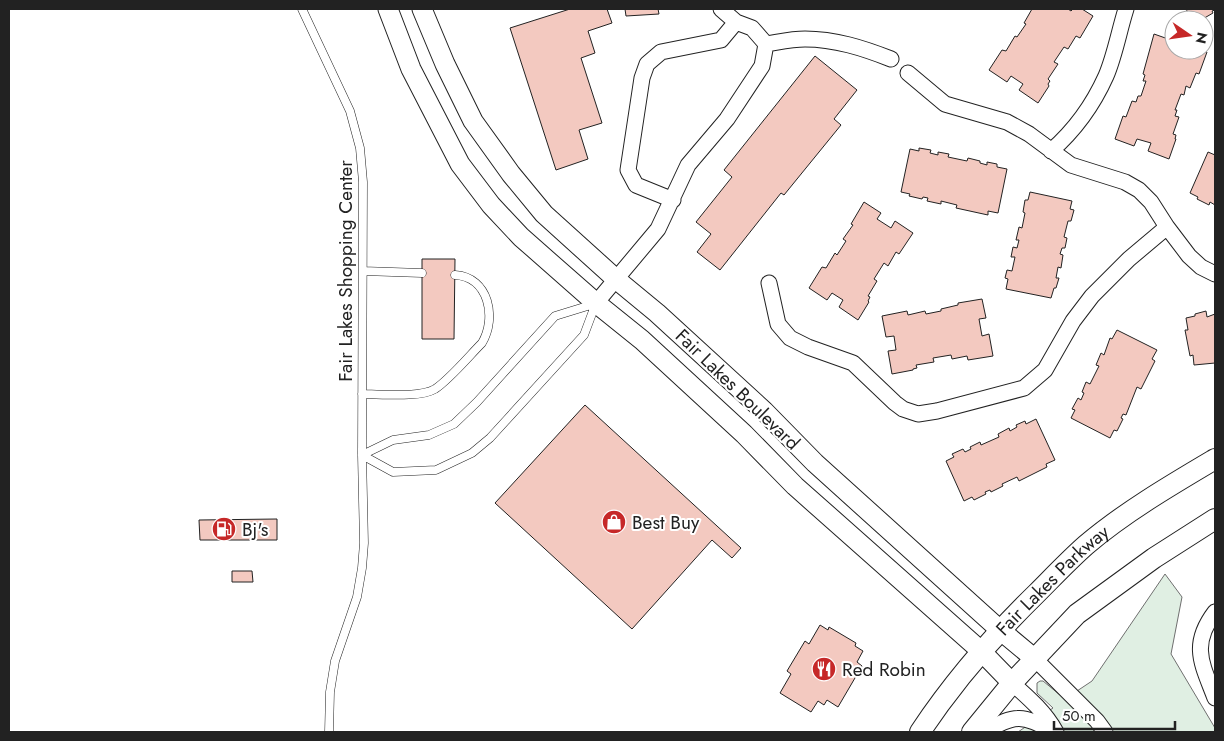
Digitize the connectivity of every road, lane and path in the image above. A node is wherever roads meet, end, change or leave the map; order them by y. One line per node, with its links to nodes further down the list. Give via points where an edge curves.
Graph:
1 (302, 9): 11 (lane, Fair Lakes Shopping Center, via 350,111 360,148)
2 (388, 9): 17 (street, Fair Lakes Boulevard, via 411,69 460,164 521,237)
3 (422, 9): 15 (street, Fair Lakes Boulevard, via 473,121 544,214)
4 (721, 9): 6 (street)
5 (1126, 9): 8 (street, via 1106,75 1090,107 1068,136)
6 (736, 22): 7 (street, via 752,28); 9 (street, via 721,40 662,52 647,64 642,78 628,170 636,185)
7 (766, 44): 8 (street, via 804,39 864,48 899,66 946,104 1007,122); 9 (street, via 762,66 727,119 688,165)
8 (1051, 151): 10 (street, via 1071,165 1125,182 1139,190)
9 (673, 200): 15 (street, via 658,229)
10 (1167, 227): 13 (street, via 1189,256); 16 (street, via 1092,296 1073,320 1045,370 1024,388 918,414 895,403 853,363 790,338 778,324)
11 (363, 271): 12 (lane); 18 (lane, Fair Lakes Shopping Center)
12 (422, 273)
13 (1215, 274)
14 (455, 275): 18 (lane, via 464,275 475,281 485,294 490,322 482,343 434,390 411,394)
15 (616, 280): 17 (street); 23 (street, Fair Lakes Boulevard, via 657,313 764,411 815,463)
16 (769, 283)
17 (596, 303): 19 (lane, via 555,316 454,424 429,435 393,440); 19 (lane, via 584,335 490,438 472,453 436,470 393,472); 24 (street, Fair Lakes Boulevard, via 642,340 795,486)
18 (362, 394): 19 (lane, Fair Lakes Shopping Center)
19 (362, 455): 28 (lane, Fair Lakes Shopping Center, via 362,568 357,597 335,661)
20 (1215, 459): 23 (main road, Fair Lakes Parkway, via 1086,545)
21 (1215, 519): 25 (main road, via 1077,614)
22 (1215, 612): 27 (street, via 1206,624 1200,642 1202,664)
23 (1000, 630): 24 (main road, Fair Lakes Parkway); 25 (street, Fair Lakes Boulevard)
24 (980, 651): 26 (street, Fair Lakes Boulevard); 29 (main road, Fair Lakes Parkway)
25 (1034, 659): 26 (main road); 33 (street, Fair Lakes Boulevard)
26 (1012, 683): 30 (main road); 32 (street, Fair Lakes Boulevard, via 1037,705)
27 (1215, 698)
28 (329, 732)
29 (920, 732)
30 (972, 732)
31 (985, 732): 32 (street, via 1014,718 1027,719)
32 (1055, 732)
33 (1105, 732)

